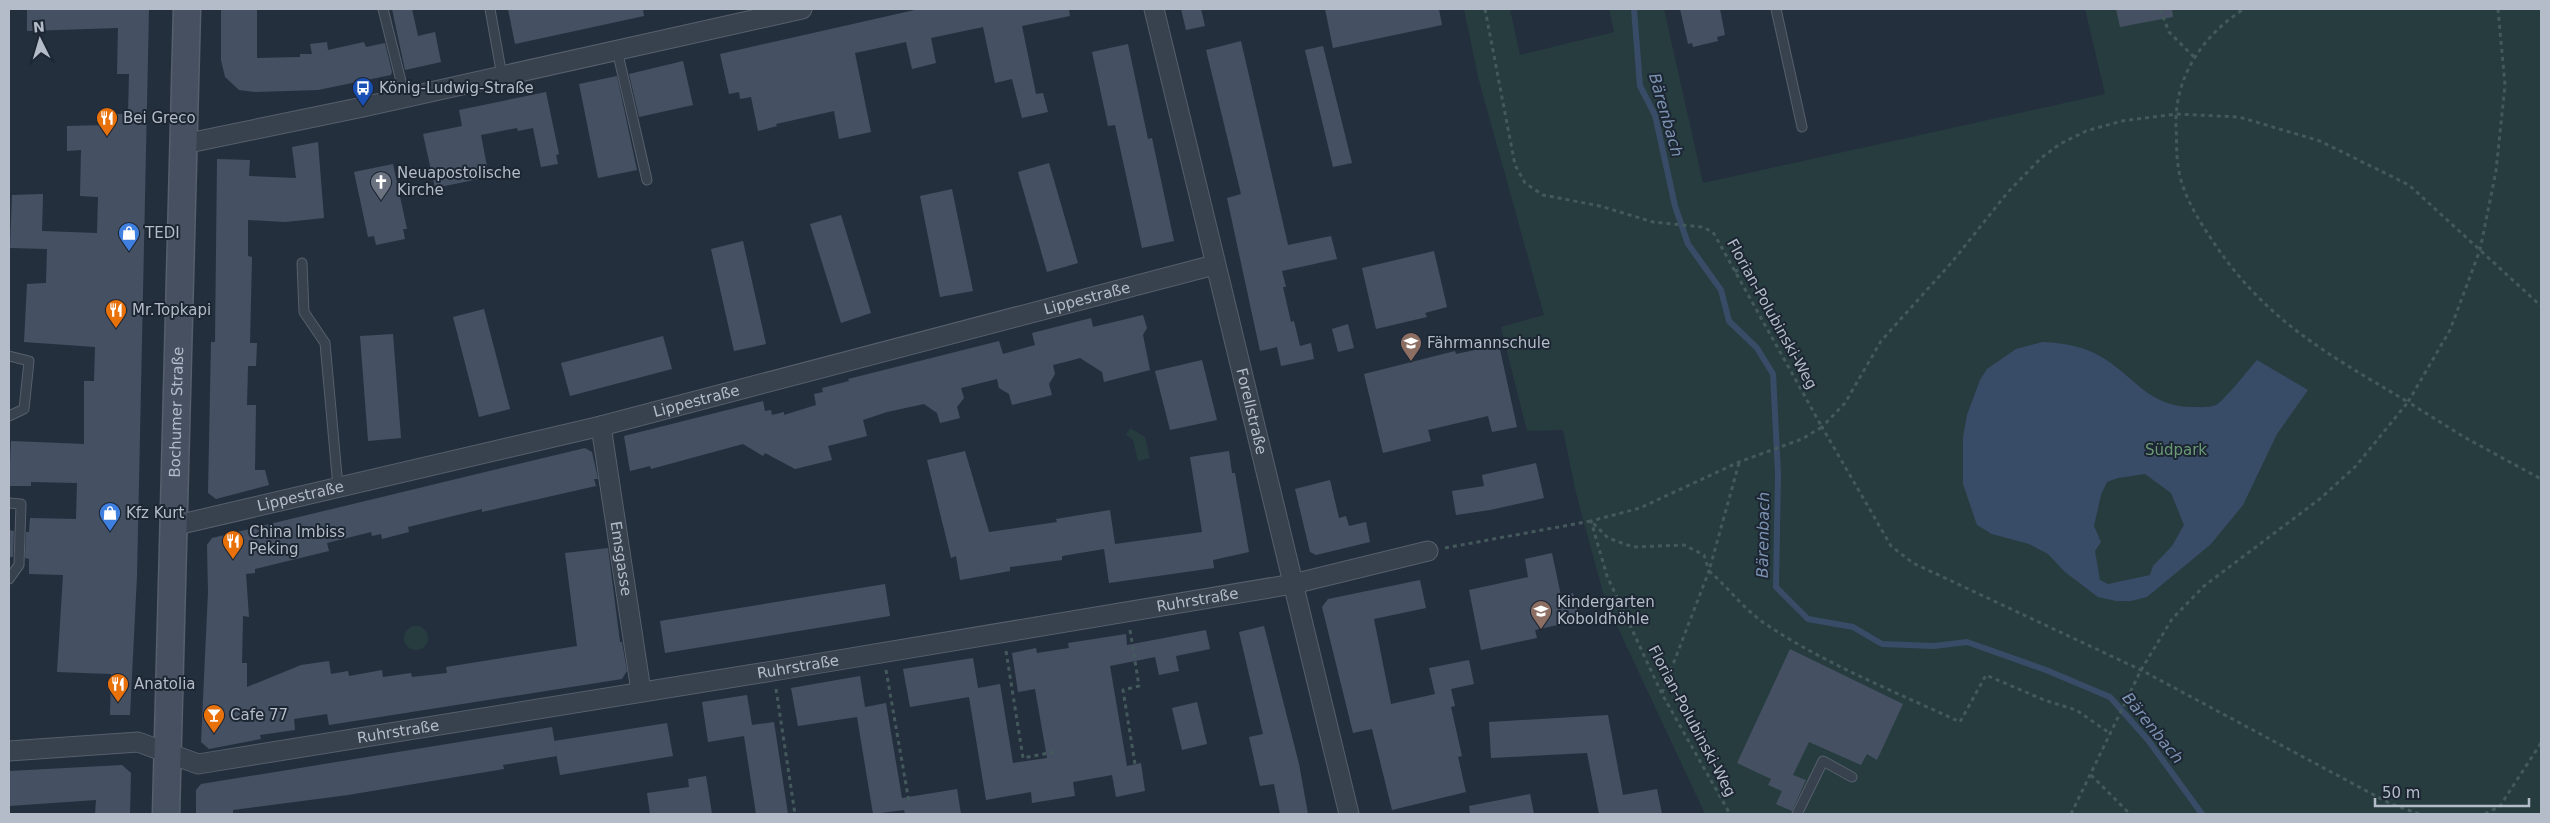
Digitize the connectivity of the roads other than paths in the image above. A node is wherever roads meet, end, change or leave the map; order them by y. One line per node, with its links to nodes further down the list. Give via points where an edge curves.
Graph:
1 (187, 9): 11 (main road, Bochumer Straße)
2 (383, 9): 9 (lane)
3 (490, 9): 8 (lane)
4 (802, 9): 7 (street)
5 (1154, 9): 14 (street, Forellstraße)
6 (1776, 9): 10 (lane)
7 (617, 50): 8 (street); 12 (lane)
8 (502, 76): 9 (street)
9 (404, 97): 11 (street)
10 (1802, 127)
11 (184, 144): 20 (main road, Bochumer Straße)
12 (647, 180)
13 (302, 263): 18 (lane, via 304,312 325,342)
14 (1214, 265): 17 (street, Lippestraße); 23 (street, Forellstraße)
15 (9, 356): 16 (lane, via 29,361 24,409)
16 (9, 416)
17 (601, 426): 18 (street, Lippestraße); 24 (street, Emsgasse)
18 (338, 487): 20 (street, Lippestraße)
19 (9, 503): 22 (lane, via 21,504 19,565)
20 (173, 526): 26 (main road, Bochumer Straße)
21 (1428, 551): 23 (street, Ruhrstraße)
22 (9, 580)
23 (1293, 584): 24 (street, Ruhrstraße); 29 (street, Forellstraße)
24 (641, 692): 26 (street, Ruhrstraße, via 198,764)
25 (9, 751): 26 (street, Ruhrstraße, via 138,742)
26 (168, 753): 28 (main road, Bochumer Straße)
27 (1852, 777): 30 (lane, via 1823,761)
28 (166, 814)
29 (1349, 814)
30 (1797, 814)

